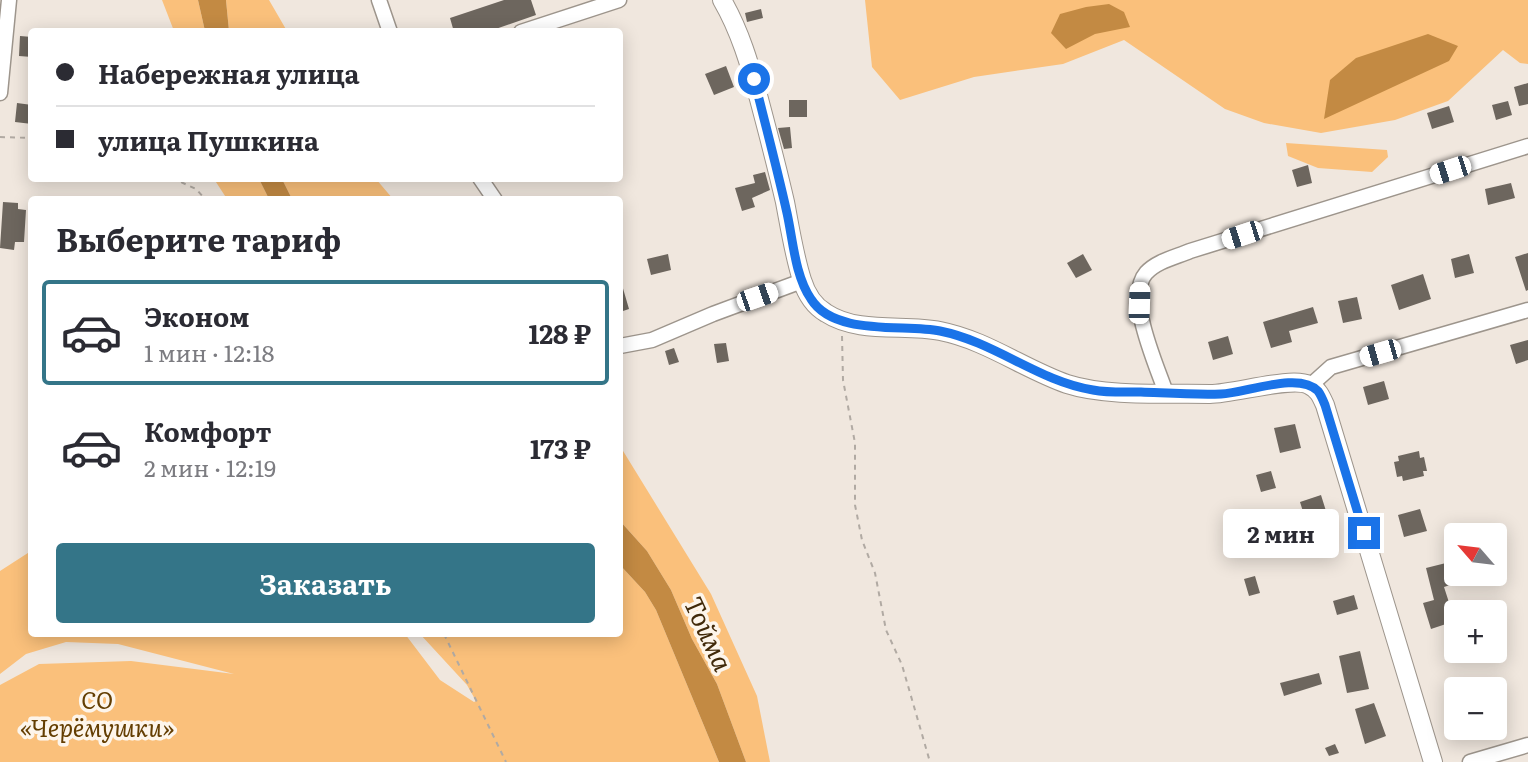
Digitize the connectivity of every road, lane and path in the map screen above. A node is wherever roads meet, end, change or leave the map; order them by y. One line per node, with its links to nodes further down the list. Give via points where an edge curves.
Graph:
1 (9, 0): 7 (street)
2 (379, 0): 5 (street)
3 (619, 0): 6 (street)
4 (722, 0): 13 (street, via 747,54)
5 (389, 28)
6 (533, 28)
7 (0, 93)
8 (0, 137): 9 (path)
9 (28, 138)
10 (1528, 146): 18 (street, via 1190,251 1147,272 1139,284 1139,303)
11 (181, 182): 12 (path)
12 (202, 196)
13 (802, 281): 15 (street, via 818,308); 16 (street, via 652,340)
14 (1528, 310): 17 (street, via 1331,367)
15 (842, 321): 18 (street, via 941,331 970,339 1082,388); 22 (path, via 843,380 855,443 855,505 886,630 902,665)
16 (623, 345)
17 (1311, 385): 18 (street, via 1293,382 1223,394); 23 (street, via 1325,405)
18 (1166, 393)
19 (445, 637): 21 (path)
20 (1528, 744): 24 (street)
21 (506, 762)
22 (930, 762)
23 (1433, 762)
24 (1470, 762)

